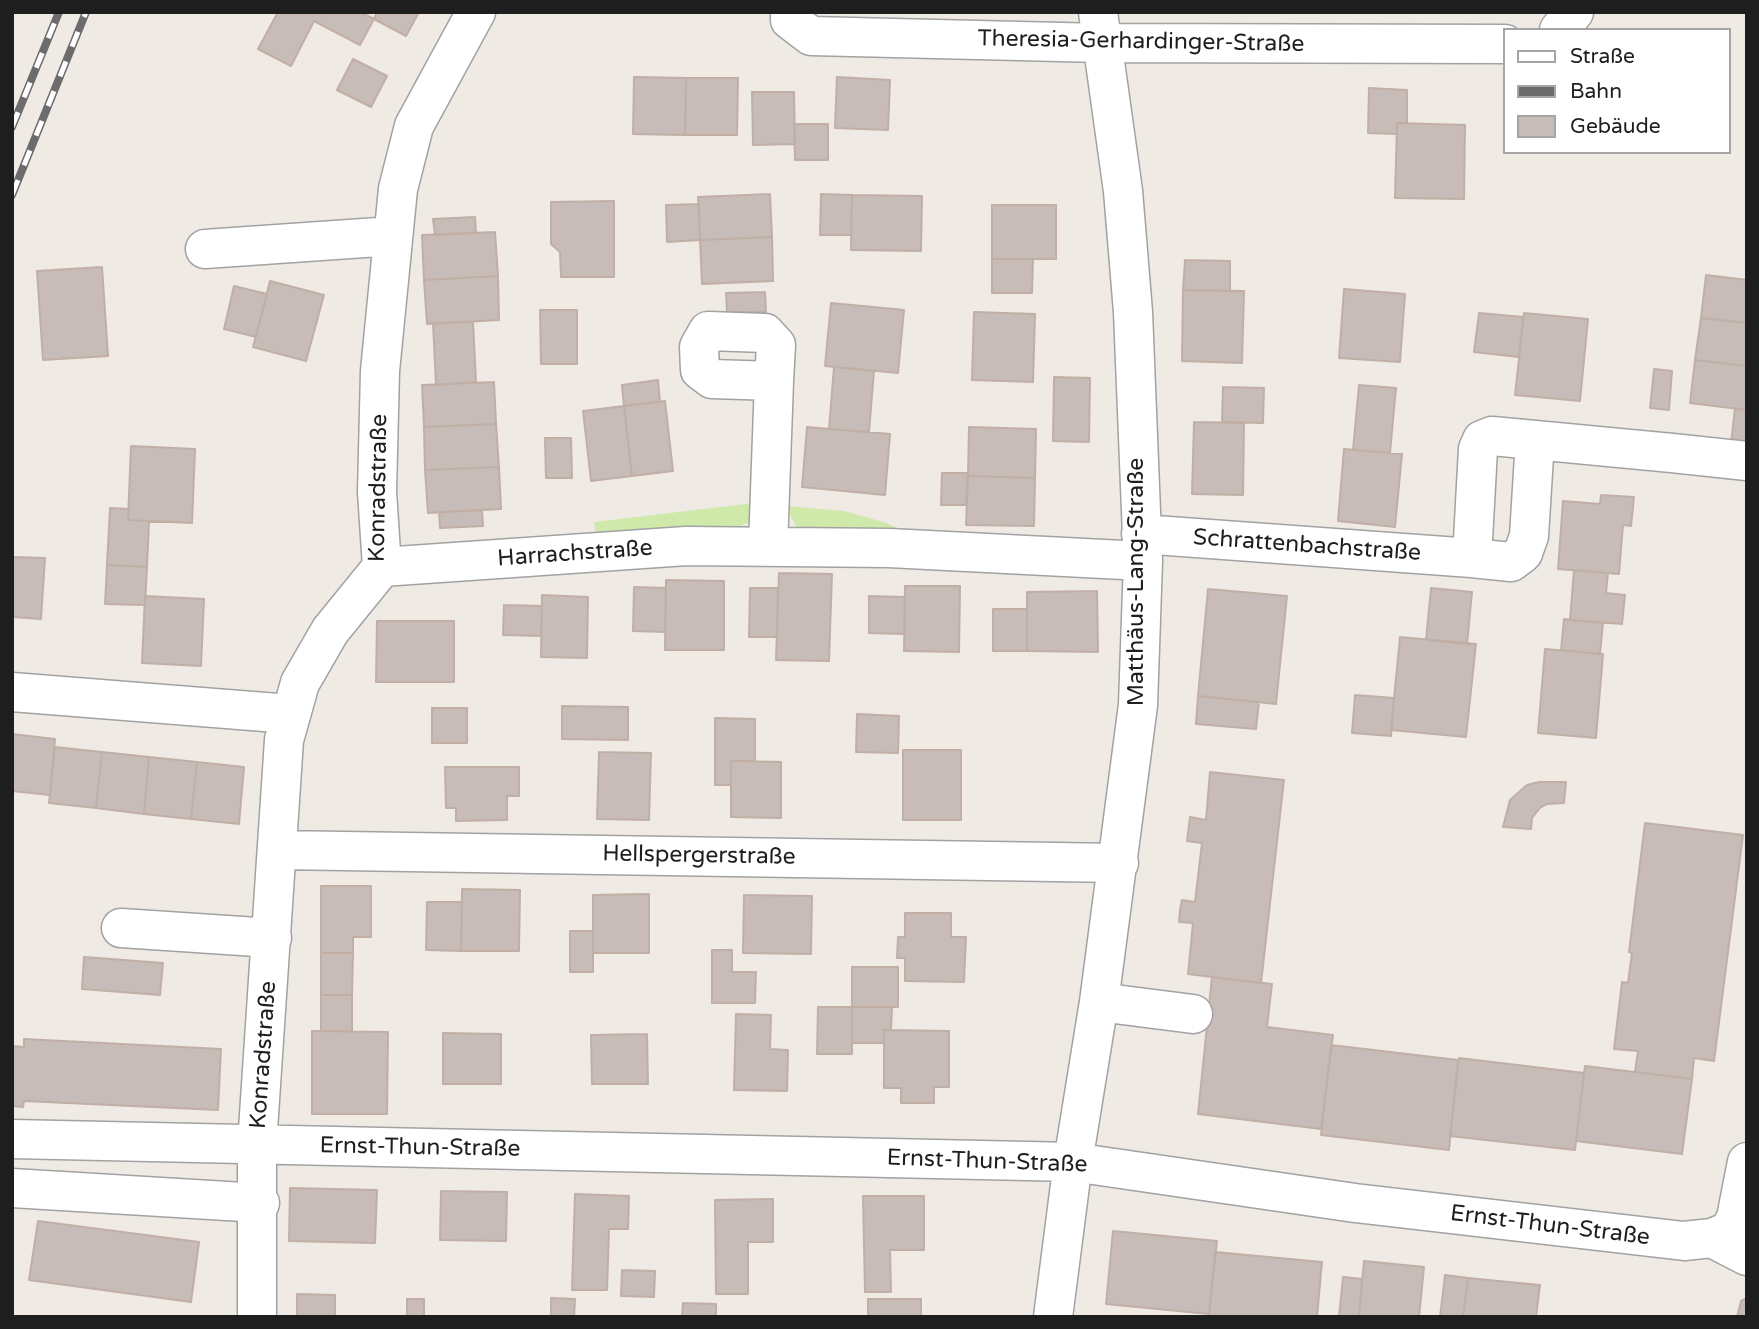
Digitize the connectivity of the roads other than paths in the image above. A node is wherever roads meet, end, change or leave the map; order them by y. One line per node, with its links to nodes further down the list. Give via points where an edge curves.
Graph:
1 (476, 12): 8 (street, Konradstraße, via 414,126 398,189)
2 (790, 12): 4 (street, Theresia-Gerhardinger-Straße, via 790,20 811,36)
3 (1574, 12): 6 (street)
4 (1100, 28): 5 (street, Theresia-Gerhardinger-Straße); 14 (street, Matthäus-Lang-Straße, via 1123,191 1133,312)
5 (1261, 28): 7 (street, Theresia-Gerhardinger-Straße)
6 (1561, 28)
7 (1504, 44)
8 (393, 236): 9 (street); 16 (street, Konradstraße, via 380,385 377,492)
9 (205, 249)
10 (775, 381): 13 (street)
11 (1535, 440): 12 (street); 15 (street, Schrattenbachstraße, via 1529,536 1522,553 1511,562); 15 (street, via 1492,436 1482,440)
12 (1747, 461)
13 (768, 547): 14 (street, Harrachstraße); 16 (street, Harrachstraße, via 686,546)
14 (1142, 547): 15 (street, Schrattenbachstraße); 20 (street, Matthäus-Lang-Straße, via 1138,705)
15 (1472, 558)
16 (382, 568): 18 (street, Konradstraße, via 330,631 300,683)
17 (12, 692): 18 (street)
18 (290, 714): 19 (street, Konradstraße, via 284,740)
19 (279, 850): 20 (street, Hellspergerstraße); 22 (street, Konradstraße)
20 (1119, 863): 23 (street, Matthäus-Lang-Straße)
21 (121, 928): 22 (street)
22 (272, 938): 26 (street, Konradstraße)
23 (1100, 1002): 24 (street); 27 (street, Matthäus-Lang-Straße)
24 (1193, 1014)
25 (12, 1139): 26 (street, Konradstraße)
26 (257, 1145): 27 (street, Ernst-Thun-Straße); 30 (street, Konradstraße)
27 (1073, 1162): 31 (street, Ernst-Thun-Straße, via 1355,1203 1684,1241); 33 (street, Matthäus-Lang-Straße)
28 (1747, 1162): 31 (street)
29 (12, 1188): 30 (street)
30 (260, 1203): 32 (street, Konradstraße)
31 (1729, 1242)
32 (257, 1317)
33 (1053, 1317)

